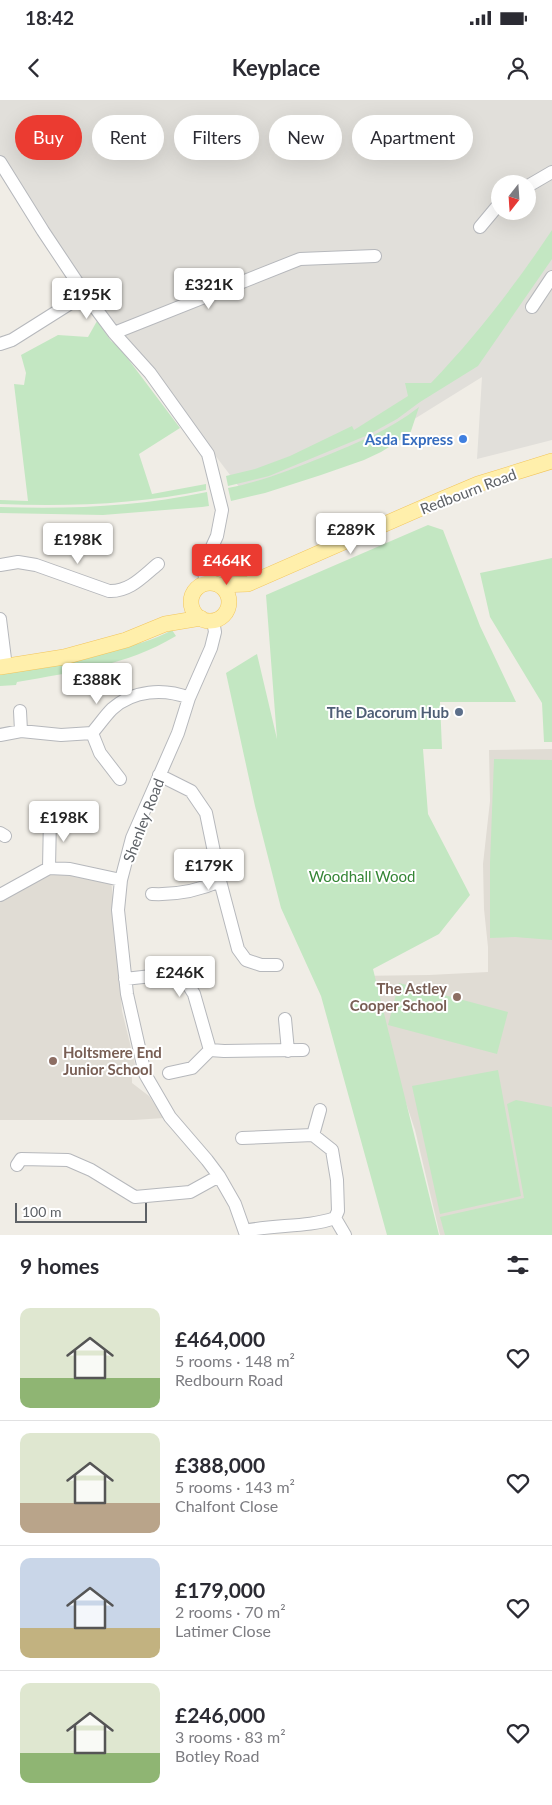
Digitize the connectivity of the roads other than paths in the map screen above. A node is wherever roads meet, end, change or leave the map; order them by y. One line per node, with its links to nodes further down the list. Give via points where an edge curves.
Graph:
1 (0, 162): 8 (street)
2 (552, 172): 3 (street)
3 (536, 181)
4 (491, 214): 5 (street)
5 (480, 227)
6 (375, 256): 10 (street, via 300,259)
7 (552, 277): 9 (street)
8 (85, 294): 10 (street); 11 (street, via 12,340)
9 (532, 307)
10 (114, 332): 16 (street, via 150,372 208,454 222,510 204,572)
11 (0, 344)
12 (552, 461): 15 (main road, Redbourn Road, via 478,484)
13 (0, 565): 14 (street, via 18,562 36,565 109,591 132,586)
14 (154, 570)
15 (248, 584): 16 (main road, Redbourn Road); 18 (main road, Redbourn Road)
16 (213, 585): 17 (main road, via 197,589); 18 (main road, via 228,596)
17 (192, 597): 19 (main road, via 193,609); 21 (main road)
18 (229, 607): 19 (main road, via 223,616)
19 (207, 619): 21 (main road); 23 (street, Shenley Road, via 215,632)
20 (0, 620): 22 (street)
21 (166, 624): 22 (main road, via 107,646)
22 (3, 667)
23 (189, 698): 26 (street, via 160,691 138,694 111,710); 28 (street, Shenley Road)
24 (20, 710): 25 (street)
25 (21, 731): 26 (street, via 61,735); 27 (street)
26 (92, 733): 29 (street, via 100,753)
27 (0, 735)
28 (160, 775): 32 (street, Shenley Road, via 132,838); 33 (street, via 191,791 206,813)
29 (120, 779)
30 (50, 817): 31 (street)
31 (49, 868): 32 (street); 35 (street)
32 (121, 880): 37 (street, Shenley Road, via 118,910)
33 (220, 881): 34 (street, via 205,888); 36 (street, via 238,949 246,960 261,965)
34 (152, 894)
35 (0, 895)
36 (277, 965)
37 (125, 979): 39 (street, via 169,974 184,978 194,994); 47 (street, Shenley Road, via 145,1074 170,1117)
38 (285, 1019): 41 (street)
39 (210, 1050): 41 (street); 42 (street, via 192,1068)
40 (303, 1050): 41 (street)
41 (288, 1051)
42 (169, 1073)
43 (320, 1110): 44 (street)
44 (313, 1136): 45 (street); 48 (street, via 332,1150 342,1179 338,1211)
45 (242, 1138)
46 (17, 1166): 47 (street, via 21,1159 68,1160 92,1170 135,1197 190,1192)
47 (219, 1176): 49 (street, Shenley Road, via 235,1204)
48 (334, 1218): 49 (street, via 324,1222 263,1227); 50 (street)
49 (245, 1233)
50 (345, 1235)

